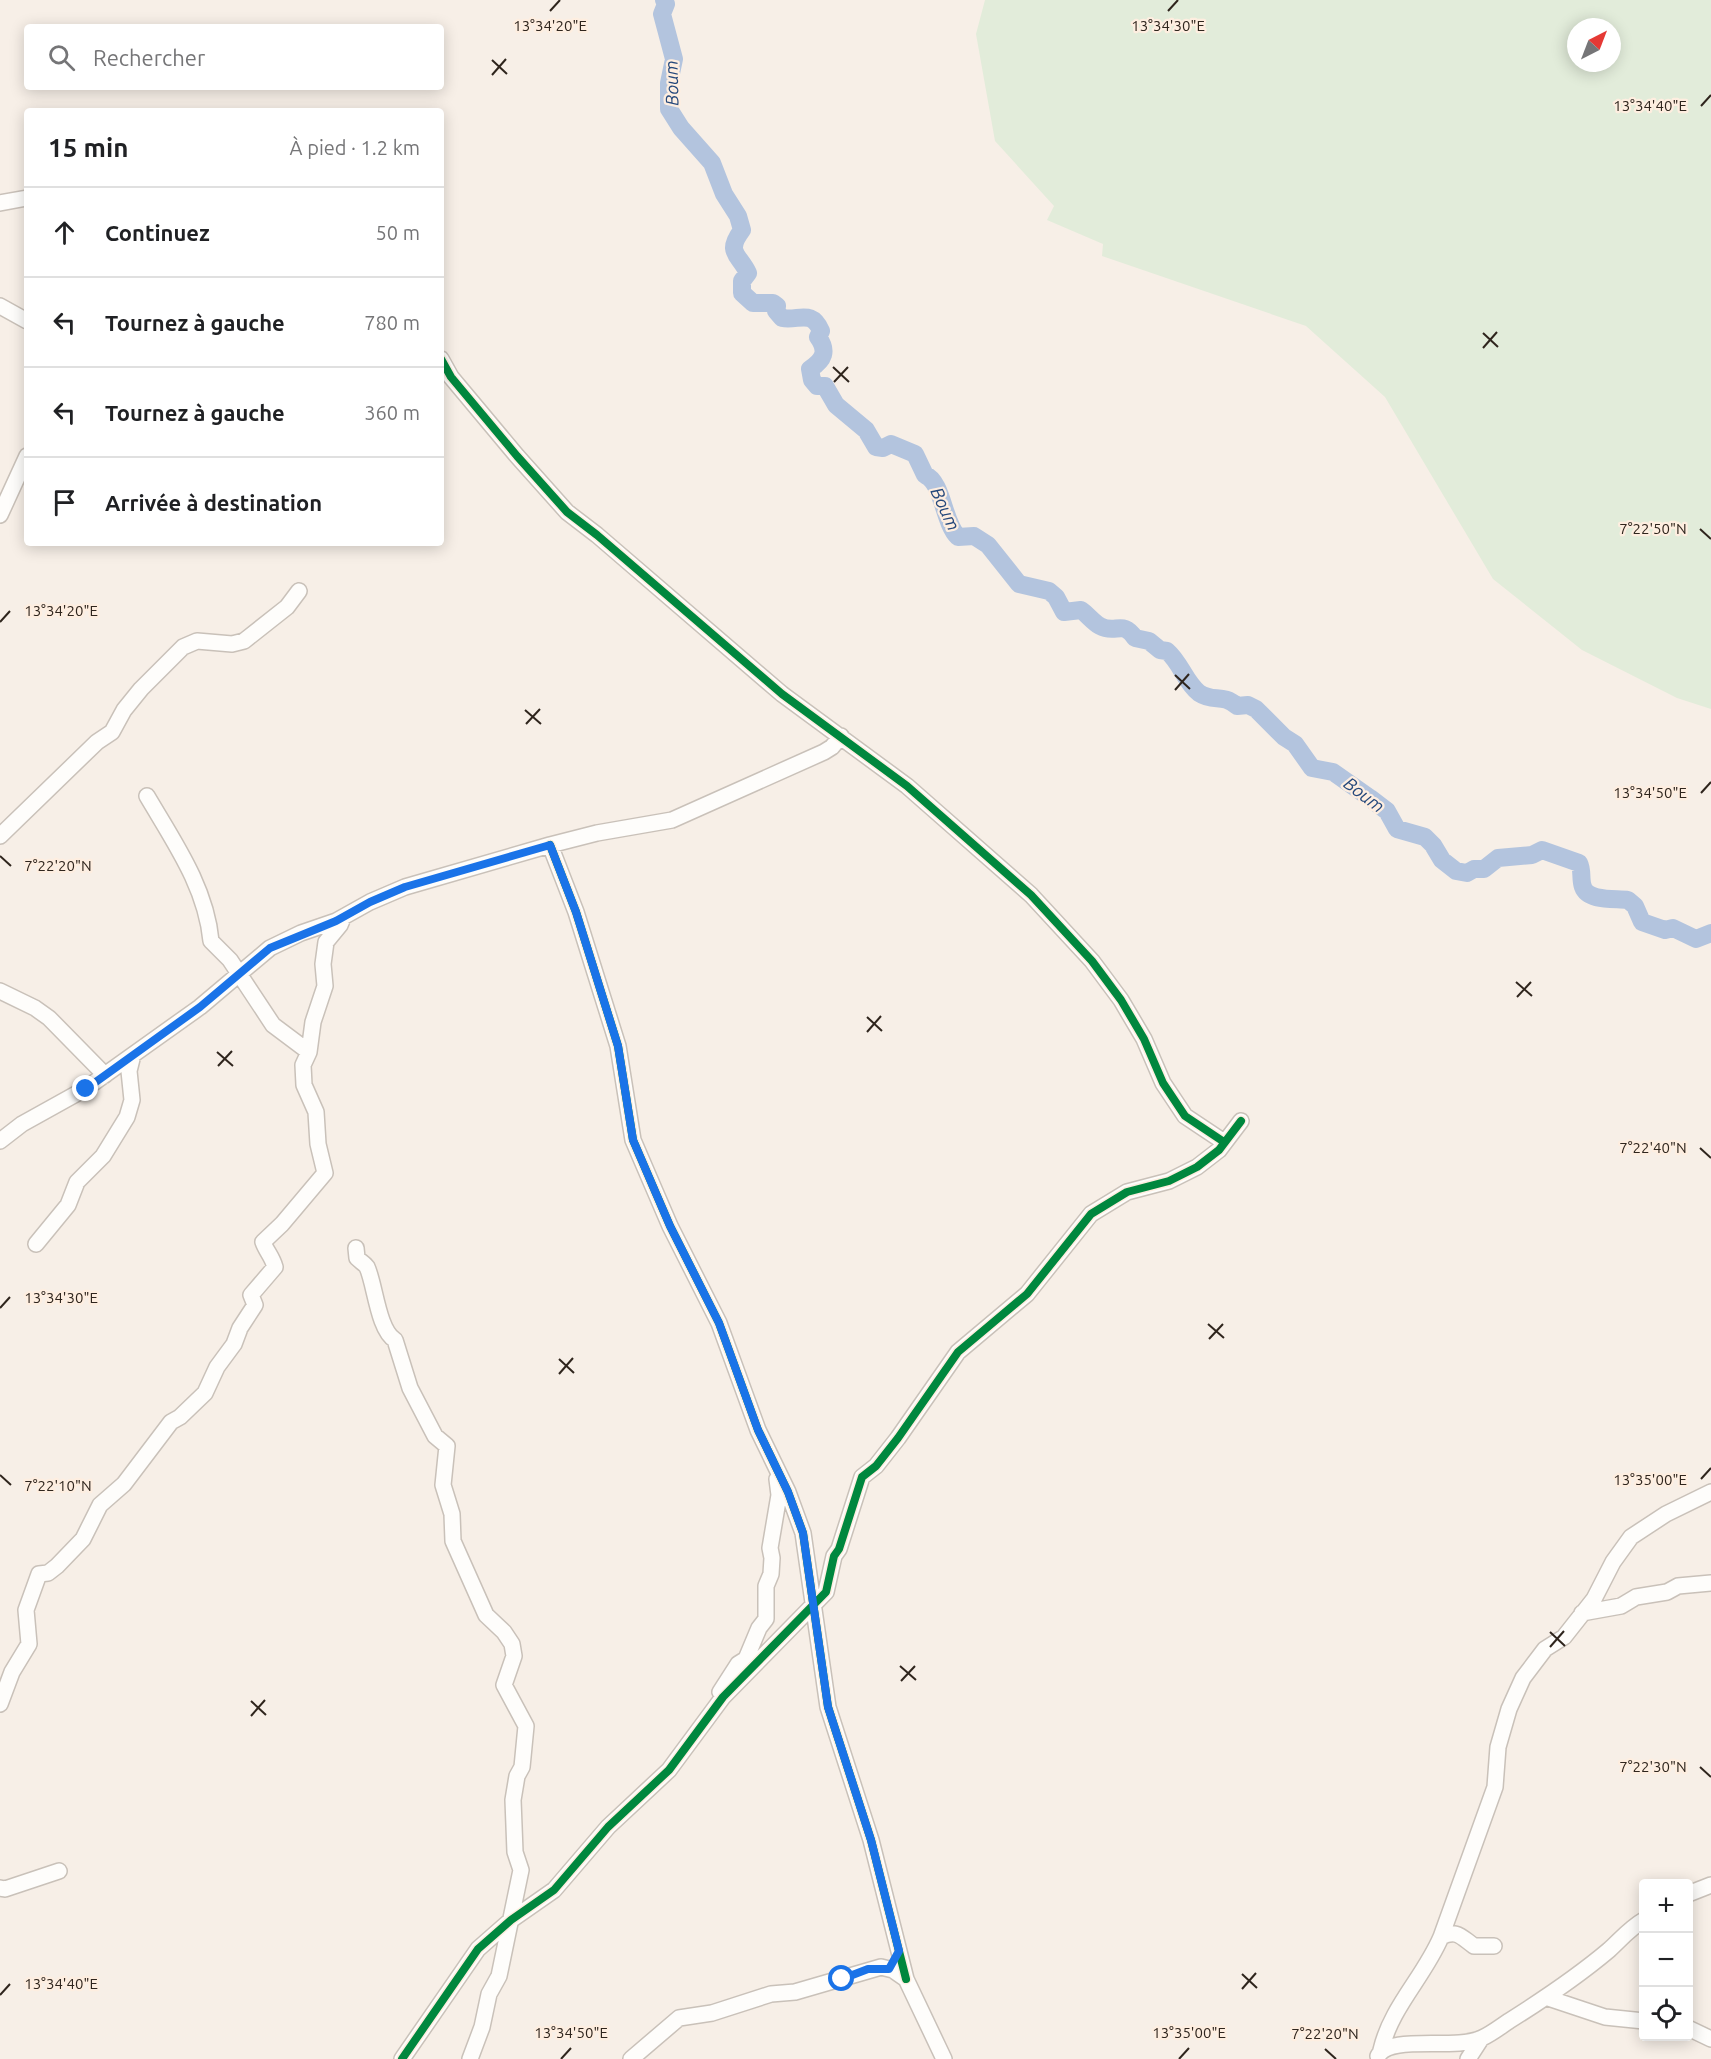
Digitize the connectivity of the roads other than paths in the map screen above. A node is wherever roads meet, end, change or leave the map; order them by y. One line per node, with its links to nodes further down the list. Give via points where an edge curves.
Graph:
1 (24, 199): 2 (street)
2 (0, 203)
3 (0, 306): 4 (street)
4 (24, 319)
5 (444, 363): 10 (street, via 469,399 567,513 782,694)
6 (24, 461): 7 (street)
7 (5, 492): 8 (street)
8 (0, 515)
9 (299, 591): 12 (street, via 287,607 243,641 197,641 183,647 141,689 112,732)
10 (841, 736): 13 (street, via 824,752 672,820); 22 (street, via 907,786 1031,896 1092,961 1121,1000 1185,1116)
11 (147, 796): 15 (street, via 201,895 211,941 230,960)
12 (0, 836)
13 (550, 845): 14 (street, via 405,887); 25 (street, via 576,912 618,1046 633,1140 670,1226 719,1323)
14 (343, 918): 15 (street, via 270,948); 17 (street, via 326,942 325,986 313,1022)
15 (238, 975): 17 (street, via 273,1025); 18 (street)
16 (0, 991): 19 (street, via 49,1018)
17 (309, 1052): 30 (street, via 303,1060 304,1085 316,1112 325,1173 263,1242 272,1255 274,1267 251,1295 253,1312 216,1367 205,1393 171,1422 124,1485 100,1505 83,1539 57,1566 39,1574 26,1610 28,1644)
18 (134, 1055): 19 (street); 23 (street, via 129,1071 132,1100 127,1117 103,1156 77,1182 68,1205)
19 (105, 1075): 21 (street)
20 (1241, 1121): 22 (street)
21 (0, 1141)
22 (1224, 1142): 28 (street, via 1220,1150 1197,1167 1169,1181 1127,1192 1091,1214 1027,1294 958,1352 898,1438 862,1477 826,1592)
23 (36, 1244)
24 (356, 1248): 36 (street, via 357,1258 367,1266 374,1299 389,1336 395,1340 411,1388 435,1436 447,1446 443,1485 452,1514 453,1541 486,1615 512,1644 514,1656 504,1685 526,1726 522,1767 513,1800 515,1852 521,1870)
25 (774, 1463): 28 (street, via 803,1533); 31 (street, via 779,1495 770,1548 766,1619 746,1659 722,1686)
26 (1711, 1492): 29 (street, via 1631,1537)
27 (1711, 1583): 29 (street, via 1678,1586 1667,1592 1636,1597 1621,1606)
28 (812, 1605): 31 (street); 40 (street, via 828,1707 871,1840)
29 (1582, 1613): 38 (street, via 1564,1637 1534,1662 1509,1709 1498,1748 1495,1787)
30 (0, 1704)
31 (718, 1704): 36 (street, via 669,1770 608,1827 554,1890)
32 (59, 1871): 34 (street)
33 (1711, 1885): 35 (street)
34 (0, 1888)
35 (1693, 1892)
36 (511, 1920): 49 (street, via 478,1949); 50 (street, via 499,1976 489,1994)
37 (1639, 1923): 43 (street)
38 (1441, 1937): 39 (street, via 1464,1935 1473,1946); 48 (street, via 1392,2017)
39 (1494, 1946)
40 (899, 1951): 41 (street); 42 (street)
41 (889, 1969): 42 (street); 51 (street, via 868,1969 795,1992 771,1994 712,2013 688,2015 674,2022)
42 (906, 1978): 52 (street)
43 (1548, 1998): 44 (street, via 1605,2017); 46 (street)
44 (1639, 2020)
45 (1693, 2030): 47 (street)
46 (1481, 2039): 48 (street, via 1450,2046 1394,2044); 53 (street)
47 (1710, 2041)
48 (1379, 2055)
49 (402, 2059)
50 (470, 2059)
51 (631, 2059)
52 (944, 2059)
53 (1468, 2059)

